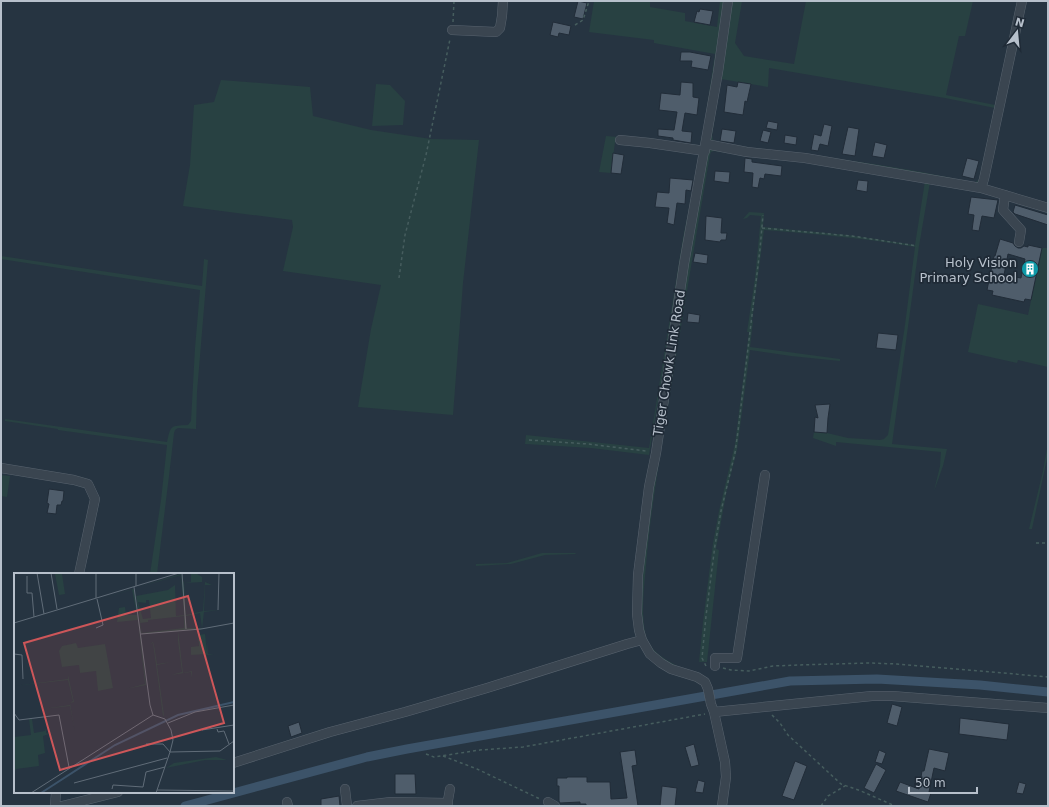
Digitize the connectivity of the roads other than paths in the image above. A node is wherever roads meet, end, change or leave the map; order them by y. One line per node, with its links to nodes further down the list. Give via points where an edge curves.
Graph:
1 (503, 1): 4 (street, via 500,28 496,32)
2 (728, 1): 6 (street, Tiger Chowk Link Road)
3 (1022, 1): 7 (street)
4 (452, 30)
5 (620, 140): 6 (street)
6 (705, 148): 7 (street, via 805,158); 14 (street, Tiger Chowk Link Road, via 649,487 638,575 637,614)
7 (981, 188): 8 (street)
8 (1005, 195): 9 (street); 10 (street, via 1003,210 1021,230)
9 (1048, 208)
10 (1019, 242)
11 (1, 468): 13 (street, via 88,484 95,499)
12 (765, 475): 15 (street, via 737,658 714,658)
13 (79, 573)
14 (642, 640): 16 (street, Tiger Chowk Link Road, via 650,654 661,664 697,676 705,682); 18 (street)
15 (711, 667)
16 (712, 708): 17 (street, via 763,707 892,696); 28 (street, via 725,762 726,778)
17 (1048, 708)
18 (234, 763)
19 (345, 789): 26 (street)
20 (450, 789): 23 (street)
21 (56, 793): 24 (street)
22 (114, 793): 25 (street)
23 (447, 804): 27 (street, via 390,802)
24 (54, 806)
25 (62, 806)
26 (347, 806)
27 (357, 806)
28 (722, 806)

